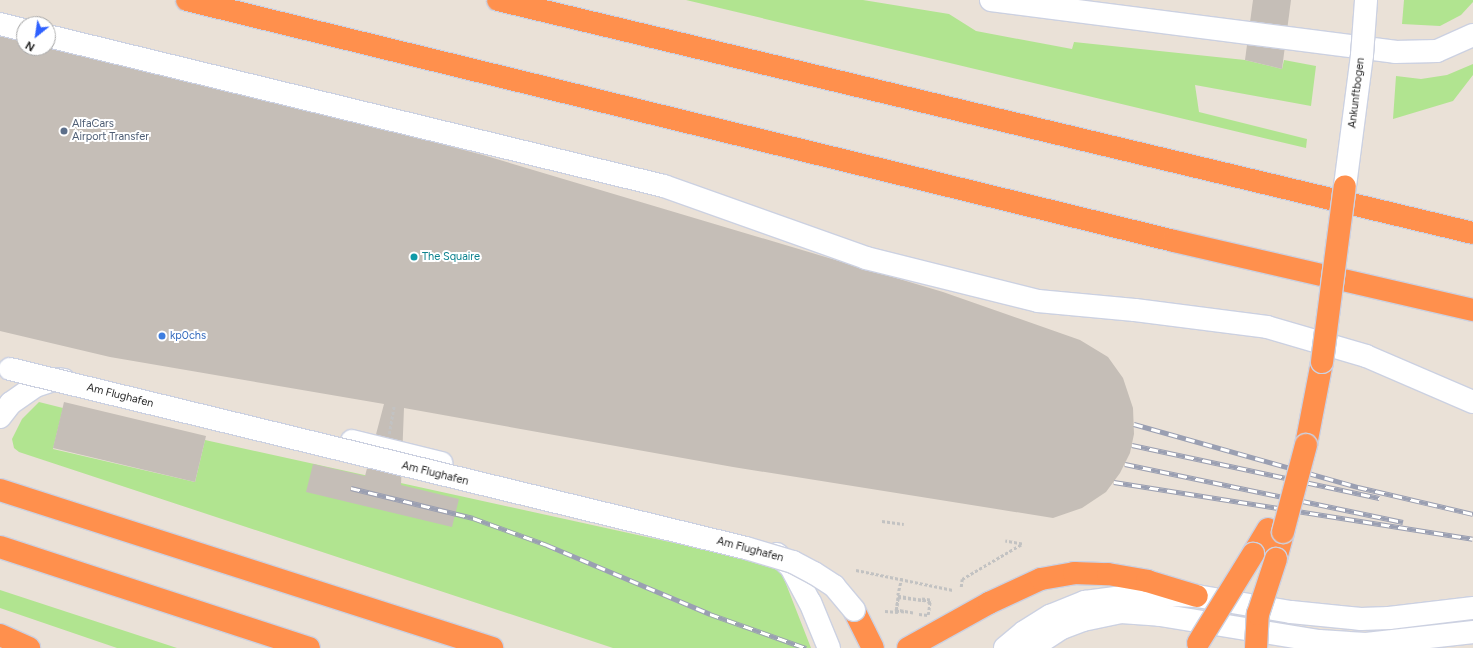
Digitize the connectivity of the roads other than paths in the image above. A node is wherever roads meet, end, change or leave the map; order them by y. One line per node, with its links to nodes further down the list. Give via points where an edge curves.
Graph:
1 (187, 0): 11 (highway, via 1174,241)
2 (498, 0): 10 (highway)
3 (992, 0): 7 (street, via 1394,52 1437,51)
4 (1366, 0): 9 (street, Ankunftbogen, bridge, via 1362,55)
5 (0, 24): 6 (street)
6 (16, 28)
7 (1473, 35)
8 (56, 38): 13 (street, via 664,186 866,258 1038,301 1135,310 1267,327 1366,356)
9 (1345, 186): 16 (highway, bridge, via 1322,362 1306,445 1293,494)
10 (1473, 233)
11 (1473, 310)
12 (0, 366): 20 (street, Am Flughafen, bridge, via 746,548 793,562 814,573 834,586)
13 (1473, 402)
14 (0, 417): 27 (street, via 11,403 36,386 56,379 79,381 392,450 676,523 777,554 791,567 810,602)
15 (0, 490): 26 (highway)
16 (1276, 531): 23 (highway, bridge, via 1253,554); 32 (highway, bridge, via 1276,559 1258,614)
17 (0, 547): 25 (highway)
18 (1197, 596): 19 (street, via 1291,612 1361,619); 29 (highway, via 1147,581 1108,574 1074,573 1041,580 1002,597); 30 (street, via 1145,594 1085,602 1050,616 1024,632)
19 (1473, 608)
20 (854, 610): 28 (highway)
21 (1473, 632): 31 (street, via 1366,644 1319,641 1160,615 1121,612 1083,620 1062,628)
22 (0, 635): 24 (highway)
23 (1196, 646)
24 (29, 648)
25 (309, 648)
26 (492, 648)
27 (829, 648)
28 (873, 648)
29 (908, 648)
30 (1006, 648)
31 (1031, 648)
32 (1256, 648)

